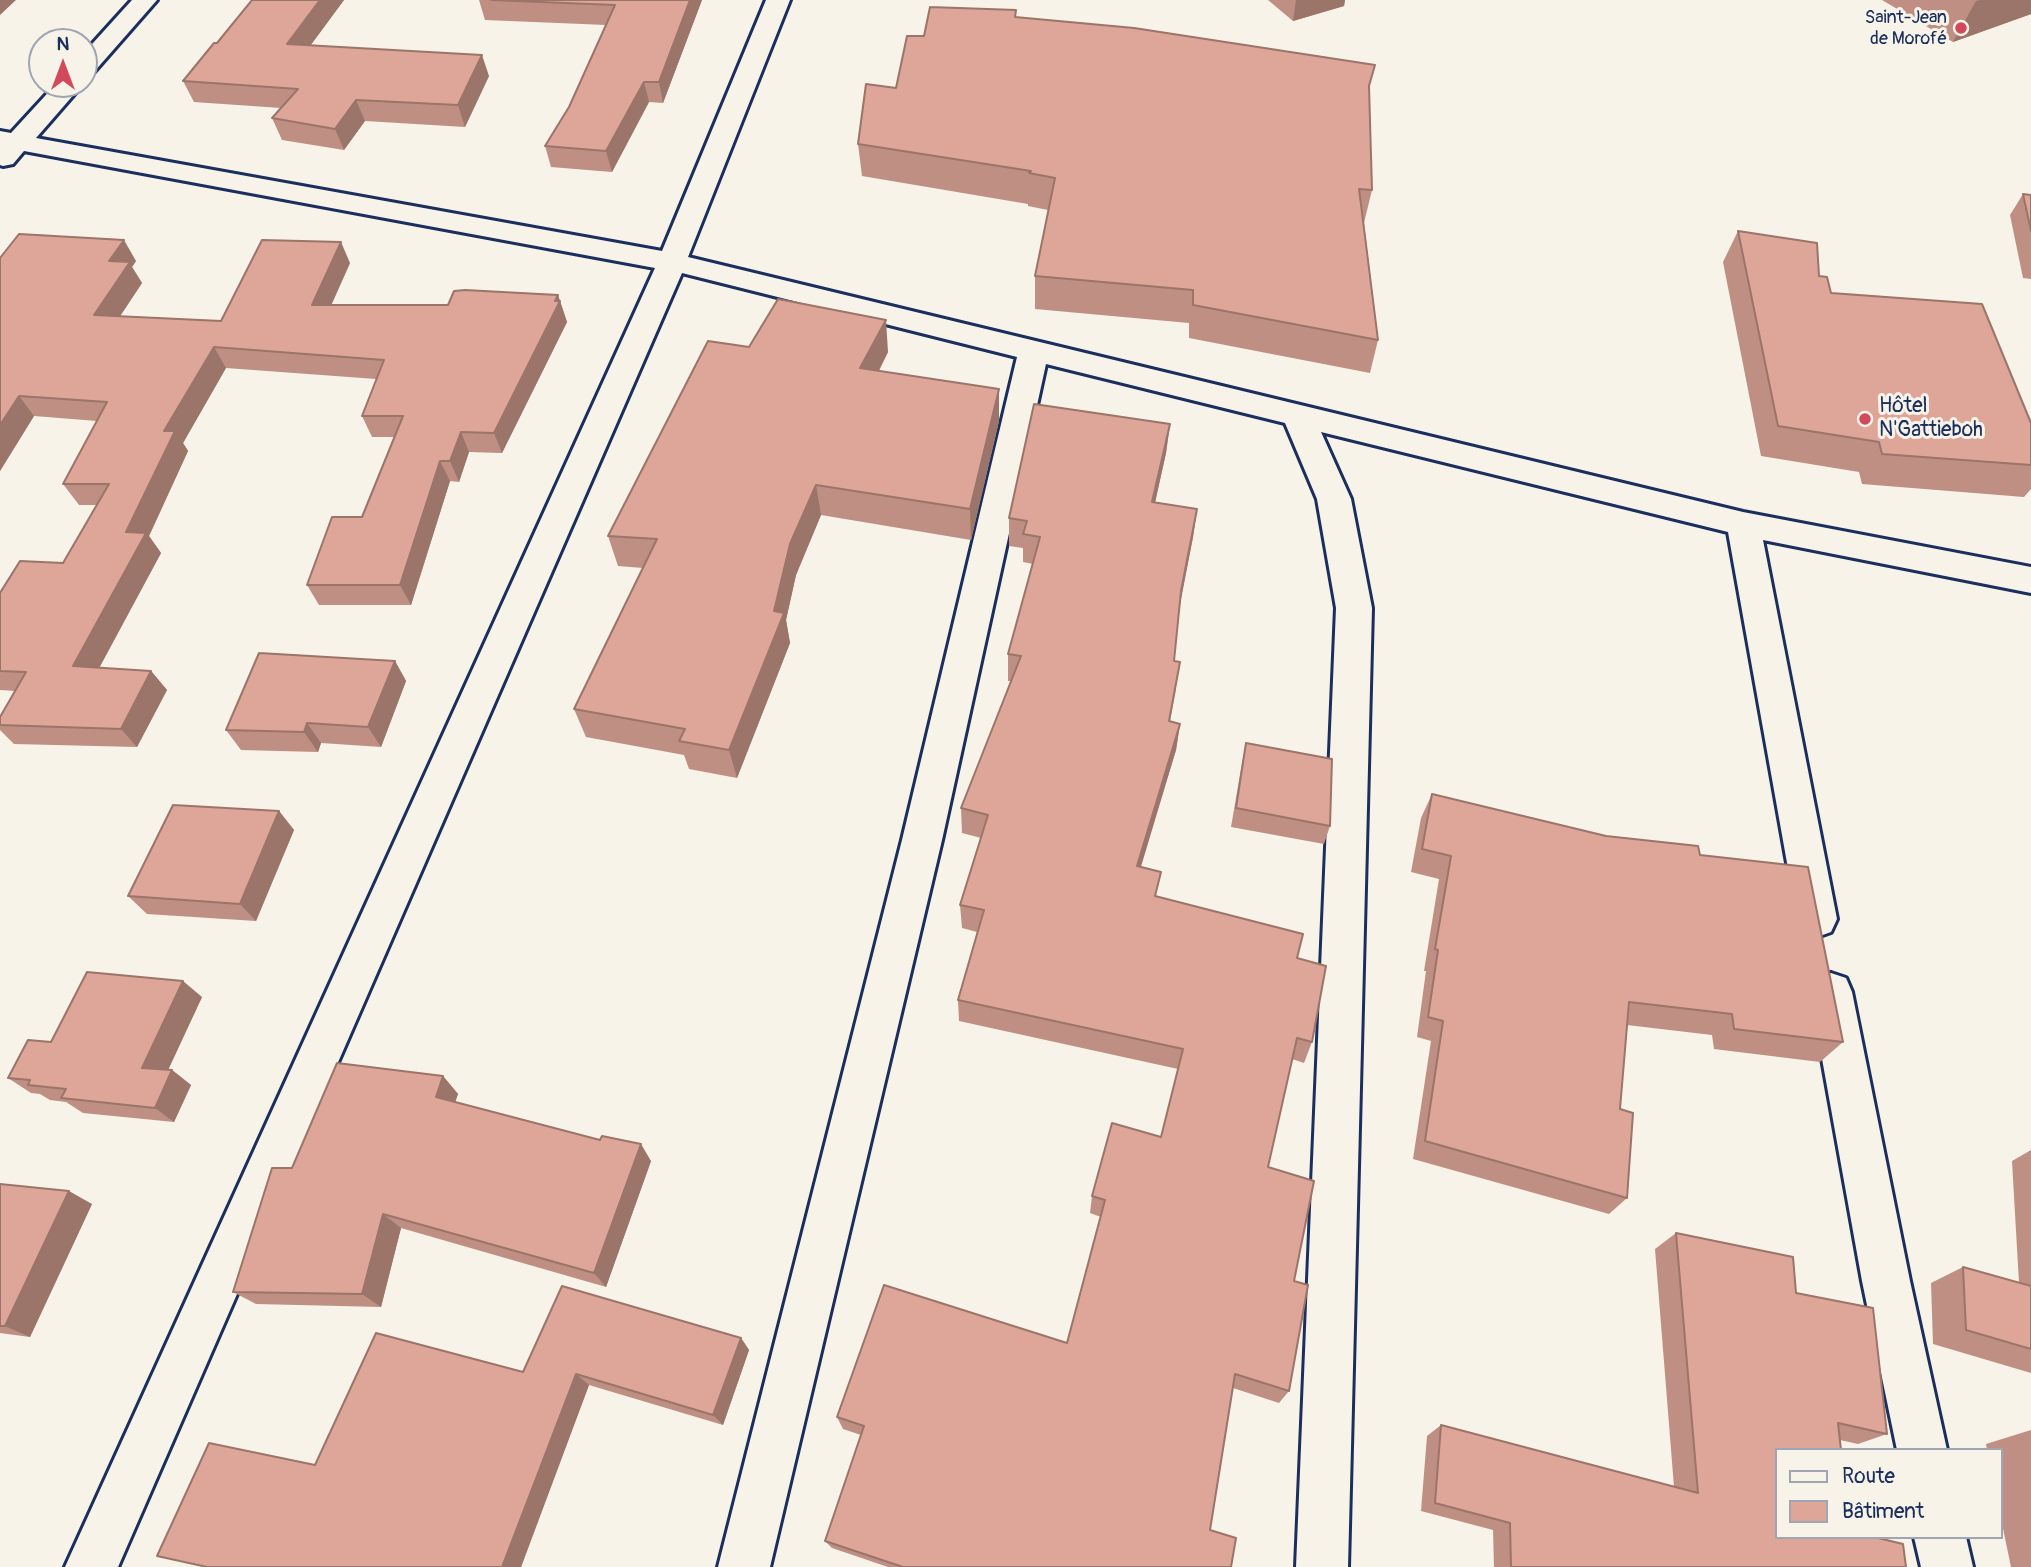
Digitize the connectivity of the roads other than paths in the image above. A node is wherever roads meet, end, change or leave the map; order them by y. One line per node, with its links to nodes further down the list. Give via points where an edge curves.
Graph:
1 (145, 0): 3 (street)
2 (778, 0): 6 (street)
3 (98, 52)
4 (56, 98): 5 (street)
5 (6, 148): 6 (street)
6 (673, 262): 7 (street); 13 (street)
7 (1034, 350): 8 (street); 14 (street, via 922,839)
8 (1298, 415): 9 (street); 15 (street, via 1335,499 1354,608)
9 (1743, 524): 10 (street); 11 (street, via 1883,1267)
10 (2031, 580)
11 (1922, 1448)
12 (1940, 1539): 16 (street)
13 (91, 1567)
14 (744, 1567)
15 (1322, 1567)
16 (1947, 1567)

